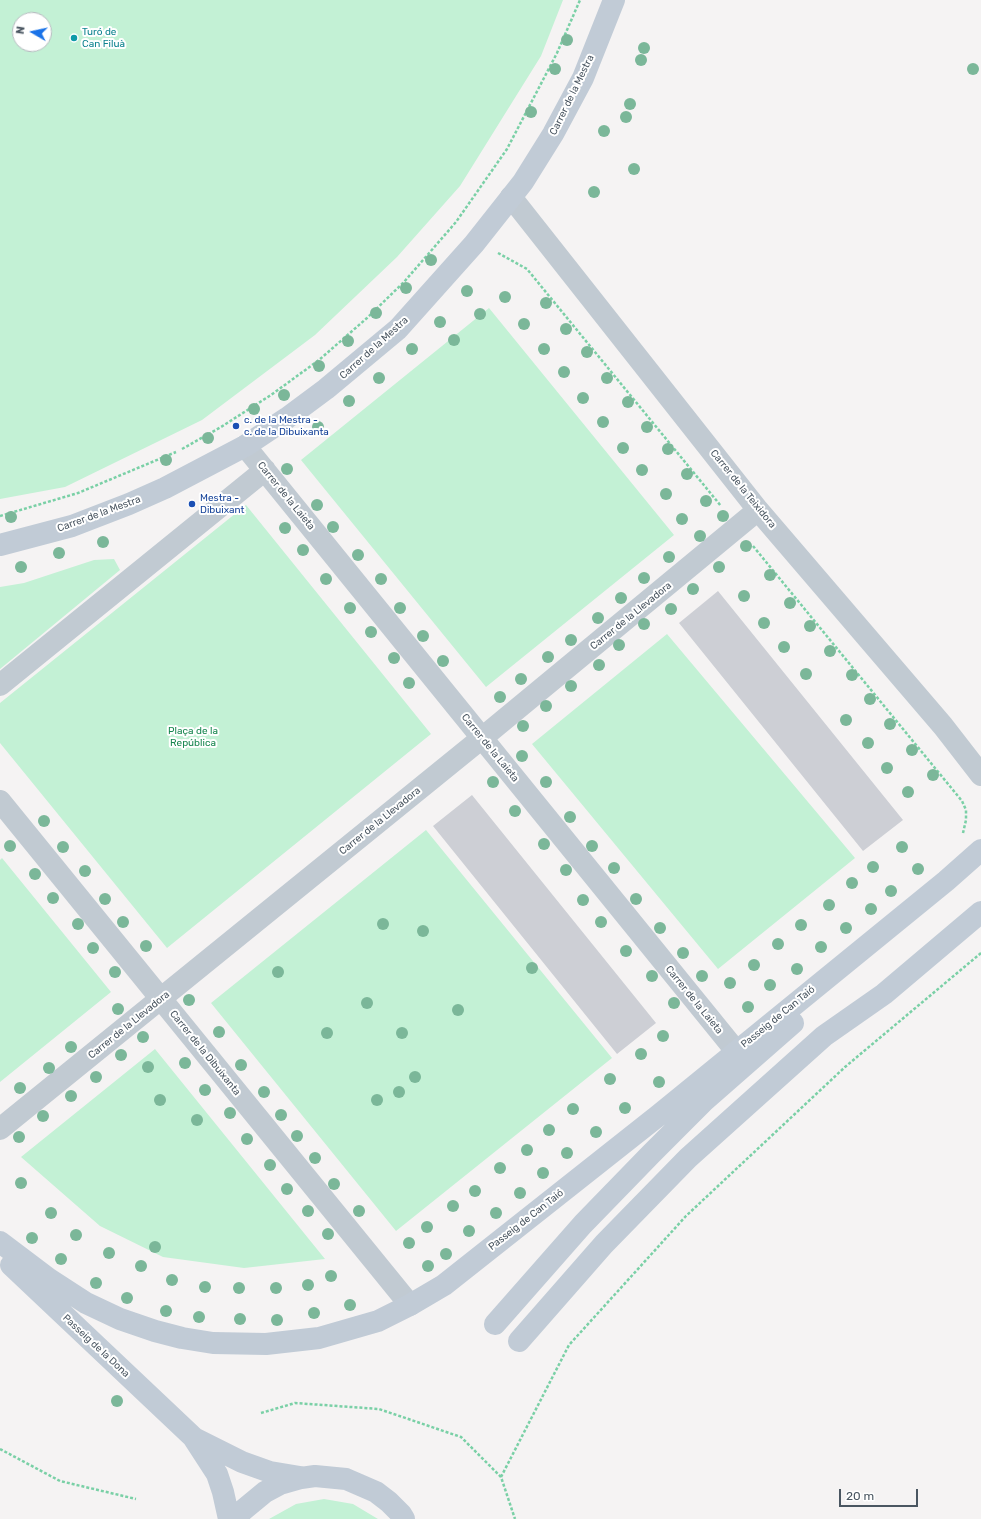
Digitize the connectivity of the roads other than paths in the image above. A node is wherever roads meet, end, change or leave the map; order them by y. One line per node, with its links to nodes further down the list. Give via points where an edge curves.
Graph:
1 (614, 0): 2 (main road, Carrer de la Mestra, via 575,92 553,134)
2 (512, 198): 3 (main road, Carrer de la Mestra, via 460,261 398,329 326,389); 5 (street, Carrer de la Teixidora)
3 (245, 446): 4 (street, Carrer de la Laieta); 6 (main road, Carrer de la Mestra, via 166,488 129,504 72,526)
4 (265, 470): 7 (street); 8 (street, Carrer de la Laieta)
5 (758, 510): 8 (street, Carrer de la Llevadora); 9 (street, Carrer de la Teixidora, via 943,726)
6 (0, 545)
7 (0, 685)
8 (482, 738): 14 (street, Carrer de la Llevadora); 15 (street, Carrer de la Laieta)
9 (981, 775)
10 (2, 808): 14 (street, Carrer de la Dibuixanta)
11 (981, 850): 15 (main road, Passeig de Can Taió)
12 (981, 860): 20 (main road, Passeig de Can Taió, via 975,873 809,1009 704,1101 583,1224)
13 (981, 912): 21 (main road, via 884,994 824,1036 688,1158 604,1244)
14 (161, 999): 16 (street, Carrer de la Llevadora); 19 (street, Carrer de la Dibuixanta)
15 (736, 1051): 19 (main road, Passeig de Can Taió, via 444,1285)
16 (0, 1129)
17 (0, 1242): 19 (main road, Passeig de Can Taió, via 86,1303 155,1332 206,1342 266,1344 319,1338 378,1320)
18 (0, 1255): 22 (main road, Passeig de la Dona)
19 (410, 1305)
20 (495, 1324)
21 (519, 1341)
22 (193, 1437): 23 (main road, Passeig de la Dona, via 242,1462 270,1472); 24 (main road, Passeig de la Dona, via 216,1474)
23 (301, 1478): 25 (main road, via 265,1492 242,1511); 26 (main road, via 329,1476 346,1479 376,1492)
24 (229, 1519)
25 (237, 1519)
26 (404, 1519)

